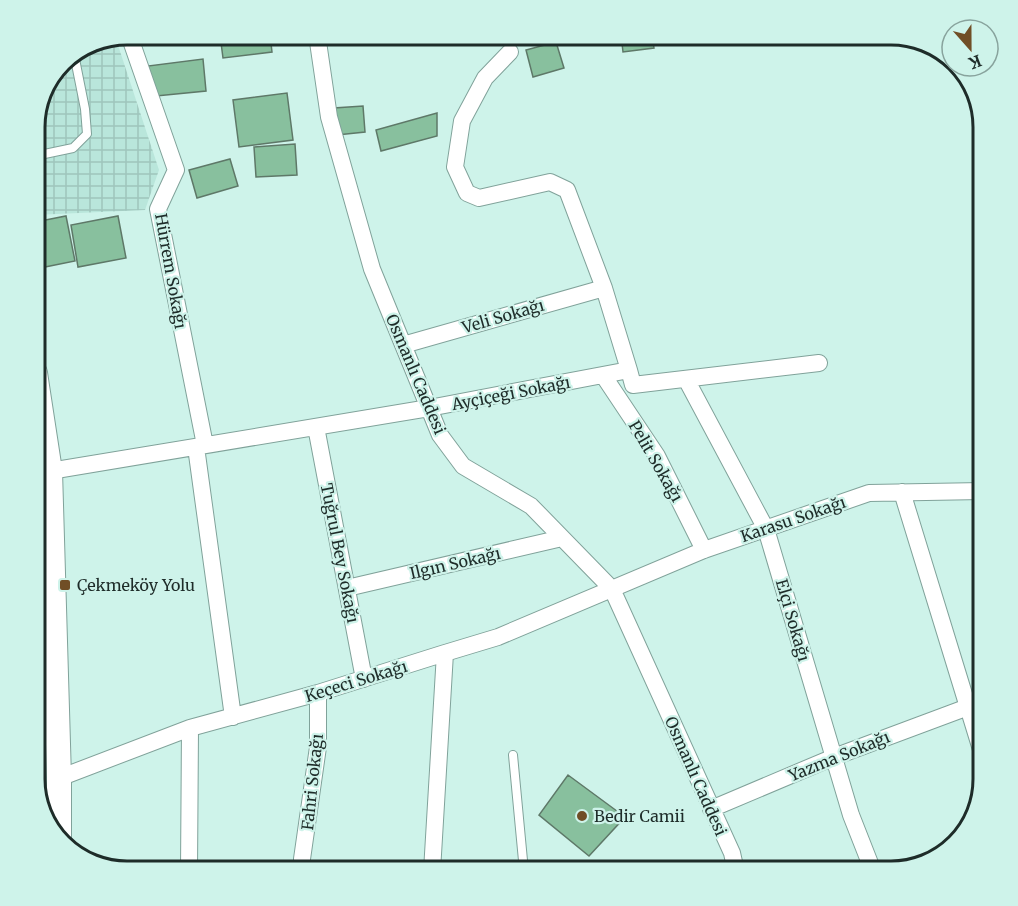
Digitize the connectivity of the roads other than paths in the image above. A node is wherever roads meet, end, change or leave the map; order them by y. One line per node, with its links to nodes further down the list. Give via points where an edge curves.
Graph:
1 (133, 45): 14 (street, Hürrem Sokağı, via 176,170 158,209)
2 (319, 45): 7 (street, Osmanlı Caddesi, via 329,117 372,269)
3 (510, 52): 6 (street, via 485,78 462,121 455,167 467,193 479,198 550,182 567,190)
4 (76, 63): 5 (lane, via 87,134 73,148)
5 (45, 154)
6 (604, 288): 7 (street, Veli Sokağı); 9 (street)
7 (403, 345): 12 (street, Osmanlı Caddesi)
8 (819, 363): 11 (street)
9 (629, 370): 10 (street, Ayçiçeği Sokağı); 11 (street, via 633,385)
10 (603, 375): 12 (street, Ayçiçeği Sokağı); 20 (street, Pelit Sokağı, via 657,456)
11 (686, 379): 18 (street, Elçi Sokağı)
12 (429, 408): 13 (street, Ayçiçeği Sokağı); 19 (street, Osmanlı Caddesi, via 440,435 463,466 531,506)
13 (316, 427): 14 (street, Ayçiçeği Sokağı); 21 (street, Tuğrul Bey Sokağı)
14 (200, 446): 15 (street, Ayçiçeği Sokağı); 28 (street, Hürrem Sokağı)
15 (45, 471)
16 (973, 491): 17 (street, Karasu Sokağı)
17 (902, 492): 18 (street, Karasu Sokağı, via 869,493); 27 (street)
18 (766, 529): 20 (street, Karasu Sokağı); 33 (street, Elçi Sokağı)
19 (562, 538): 21 (street, Ilgın Sokağı); 22 (street, Osmanlı Caddesi)
20 (704, 550): 22 (street, Karasu Sokağı)
21 (347, 588): 25 (street, Tuğrul Bey Sokağı)
22 (612, 589): 23 (street, Keçeci Sokağı, via 498,637); 35 (street, Osmanlı Caddesi)
23 (445, 653): 25 (street, Keçeci Sokağı); 39 (street)
24 (45, 663): 30 (main road)
25 (364, 679): 26 (street, Keçeci Sokağı)
26 (318, 693): 28 (street, Keçeci Sokağı); 38 (street, Fahri Sokağı, via 318,747)
27 (968, 707): 29 (street); 33 (street, Yazma Sokağı)
28 (233, 717): 31 (street, Keçeci Sokağı)
29 (973, 723)
30 (46, 727): 34 (main road)
31 (190, 728): 34 (street, Keçeci Sokağı); 37 (street)
32 (513, 755): 40 (lane)
33 (834, 757): 35 (street, Yazma Sokağı); 42 (street, Elçi Sokağı)
34 (59, 778): 36 (main road)
35 (711, 809): 41 (street, Osmanlı Caddesi)
36 (59, 825)
37 (189, 861)
38 (303, 861)
39 (433, 861)
40 (523, 861)
41 (734, 861)
42 (869, 861)

